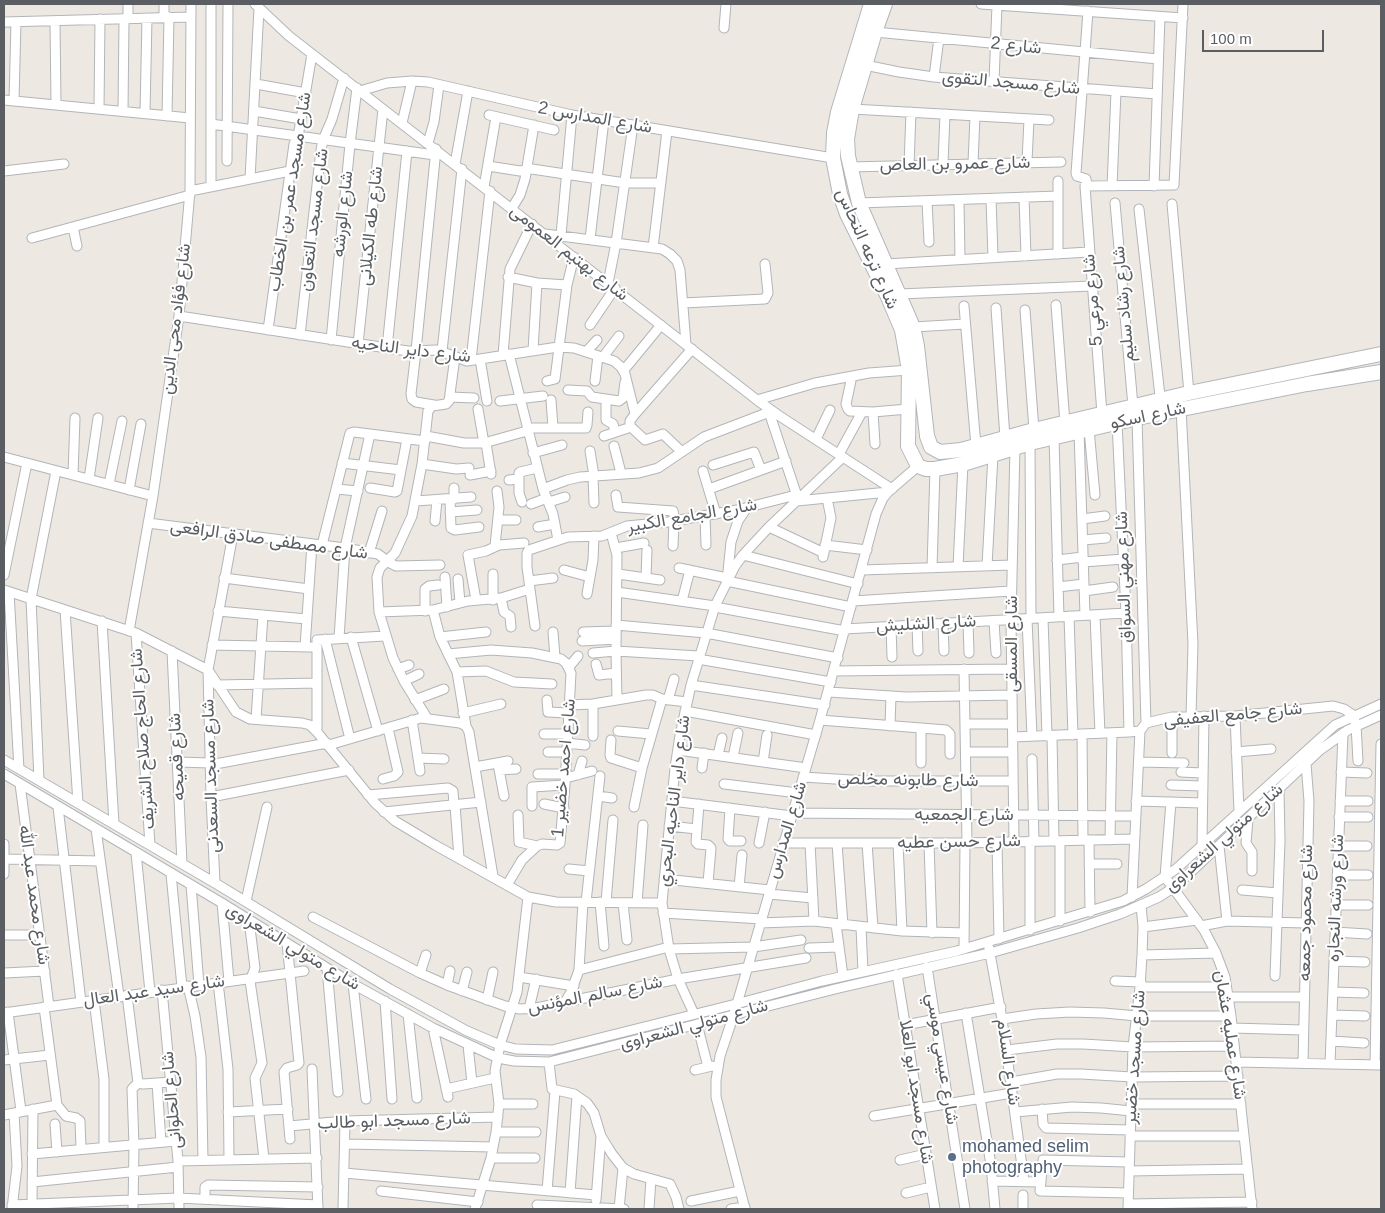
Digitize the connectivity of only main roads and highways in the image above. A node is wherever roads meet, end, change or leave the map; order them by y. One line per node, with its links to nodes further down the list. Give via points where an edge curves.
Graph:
1 (871, 4): 3 (main road, شارع ترعه النحاس, via 834,133 833,158)
2 (884, 4): 4 (main road, شارع ترعه النحاس, via 852,109 847,139 849,167)
3 (840, 194): 4 (main road); 12 (main road, شارع ترعه النحاس, via 902,330 909,370 908,446)
4 (857, 196): 11 (main road, شارع ترعه النحاس, via 913,328 927,436 932,447)
5 (1381, 354): 7 (main road, شارع اسكو, via 1189,393)
6 (1381, 372): 7 (main road, شارع اسكو, via 1181,408)
7 (1161, 406): 8 (main road, شارع اسكو)
8 (1135, 412): 9 (main road, شارع اسكو, via 1102,414 1065,422); 9 (main road, شارع اسكو, via 1117,422 1054,437)
9 (1032, 436): 10 (main road, شارع اسكو)
10 (1010, 442): 11 (main road, شارع اسكو); 12 (main road, شارع اسكو, via 993,455 964,464 935,469)
11 (940, 452)
12 (918, 466)

